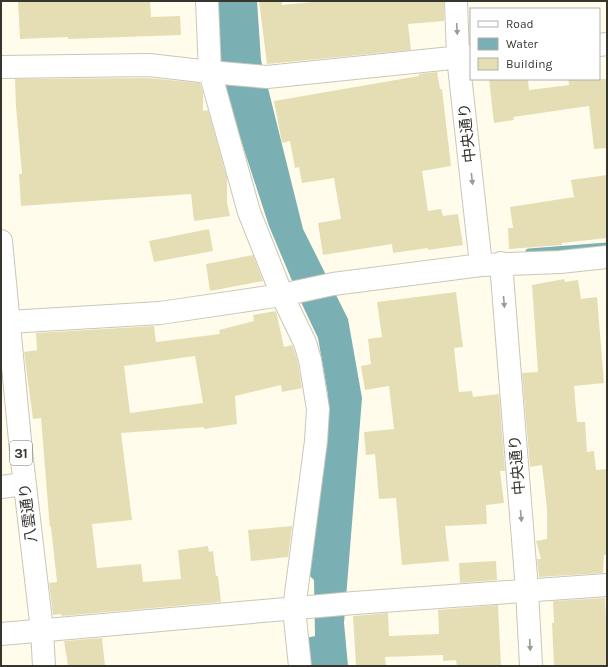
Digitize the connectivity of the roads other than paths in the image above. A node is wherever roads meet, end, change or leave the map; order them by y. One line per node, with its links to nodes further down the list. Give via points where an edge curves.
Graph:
1 (207, 1): 5 (street)
2 (456, 1): 3 (street, 中央通り, one-way to 3)
3 (465, 56): 5 (street, via 267,77); 8 (street, 中央通り, one-way to 8)
4 (1, 67): 5 (street, via 149,65)
5 (210, 72): 9 (street, via 249,212)
6 (1, 241): 10 (street, 八雲通り / 31)
7 (607, 257): 8 (street, via 560,262)
8 (491, 264): 9 (street, via 333,284); 14 (street, 中央通り, one-way to 14)
9 (282, 295): 10 (street, via 160,313); 15 (street, via 305,343 318,409)
10 (8, 322): 11 (street, 八雲通り / 31)
11 (24, 484): 12 (street); 16 (street, 八雲通り / 31)
12 (1, 487)
13 (607, 585): 14 (street)
14 (527, 590): 15 (street); 20 (street, 中央通り, one-way to 20)
15 (294, 609): 16 (street); 19 (street)
16 (42, 630): 17 (street); 18 (street, 八雲通り / 31)
17 (1, 634)
18 (44, 666)
19 (300, 666)
20 (531, 666)

